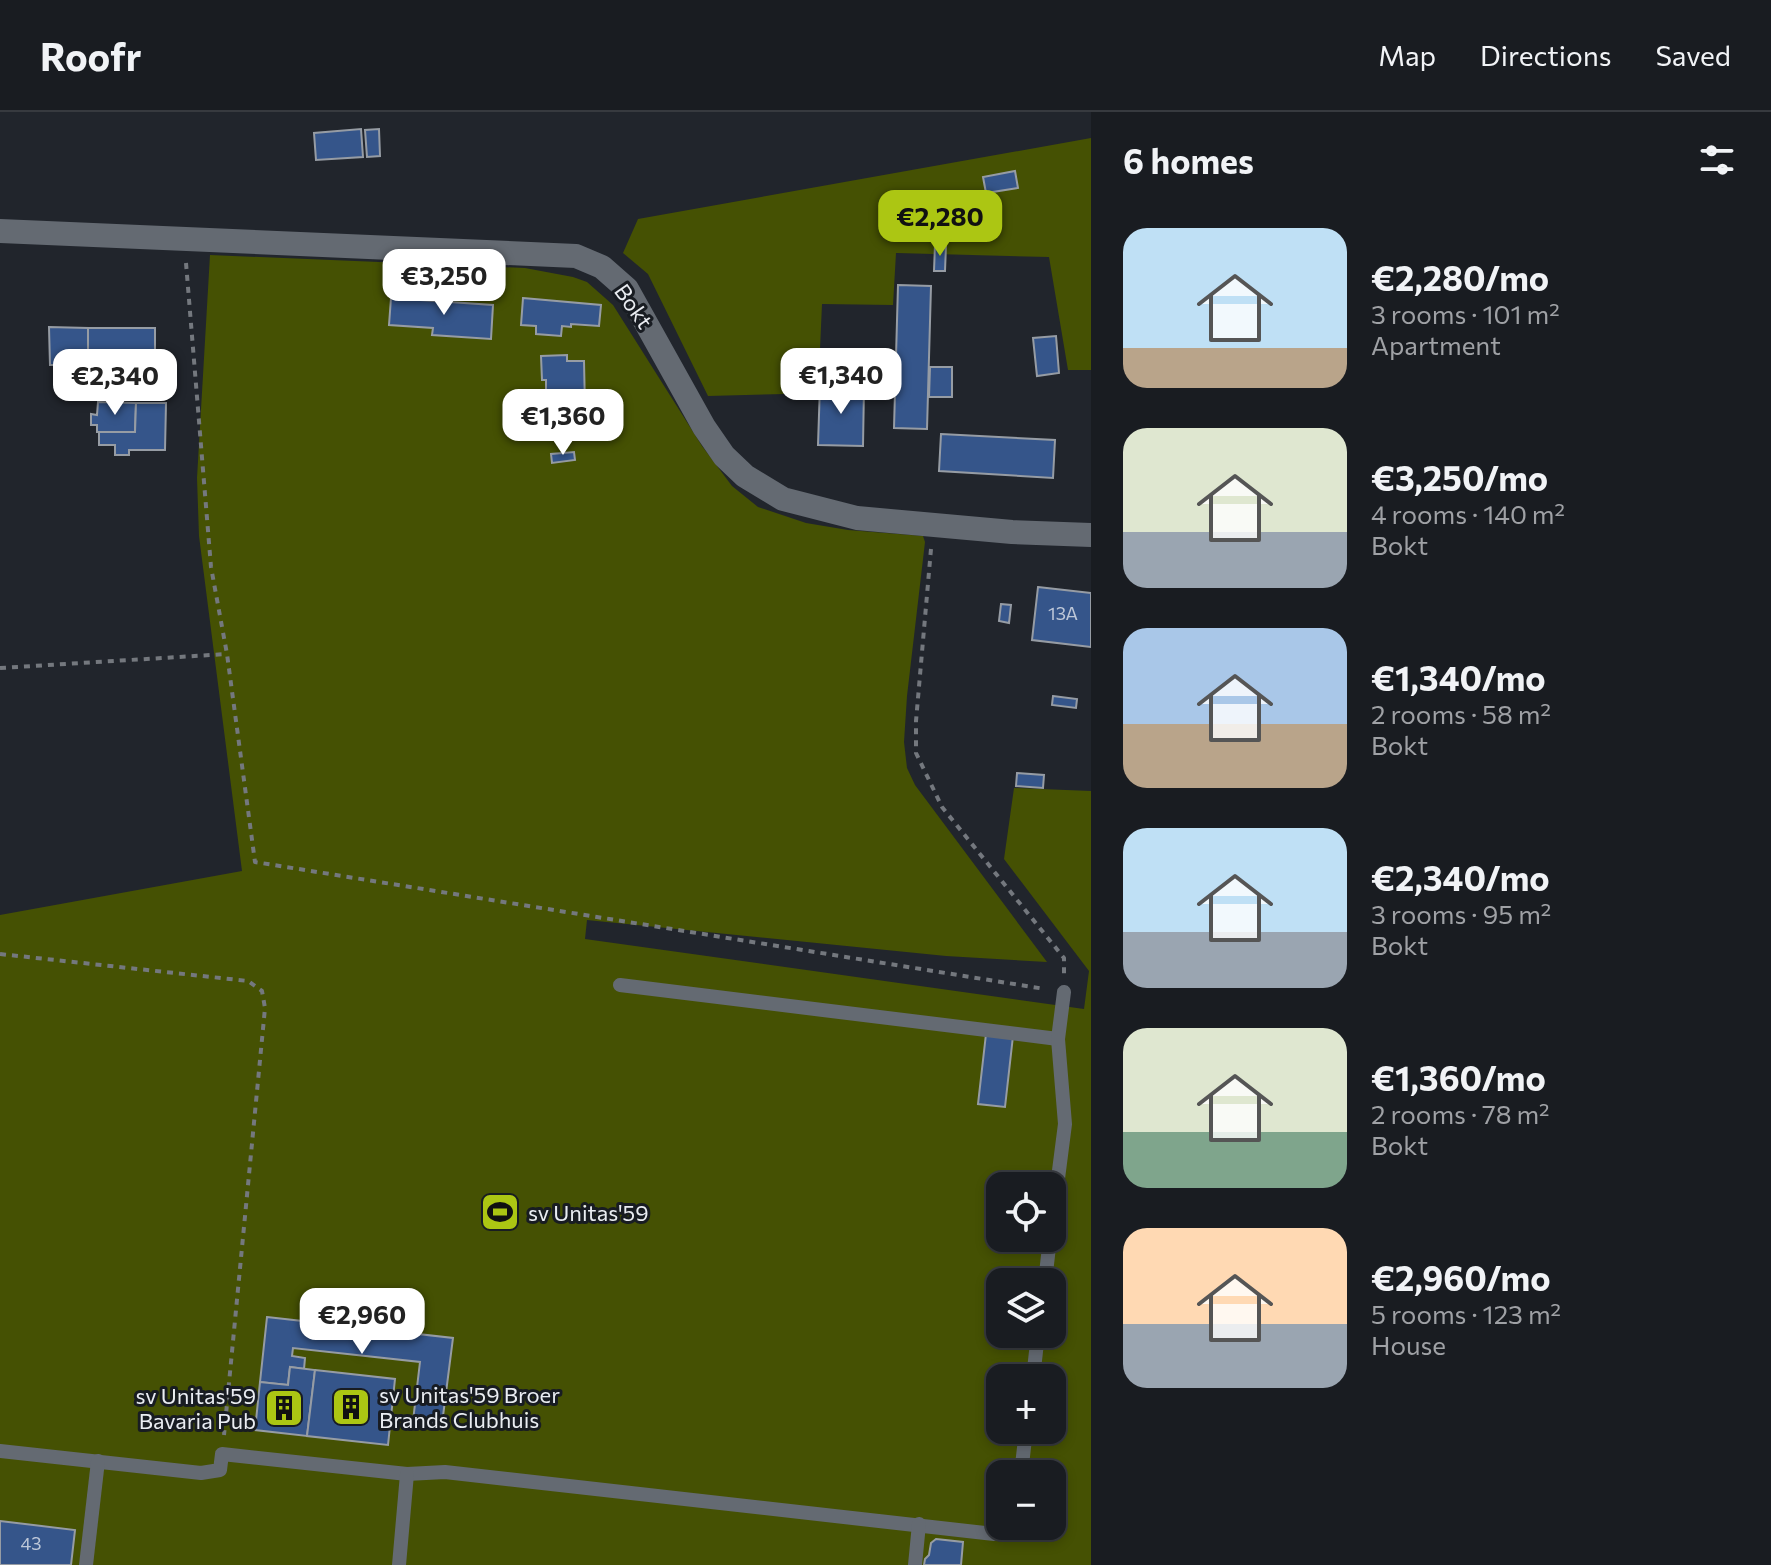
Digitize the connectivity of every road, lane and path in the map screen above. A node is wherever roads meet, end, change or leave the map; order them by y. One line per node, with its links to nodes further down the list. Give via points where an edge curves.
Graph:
1 (0, 231): 2 (street, Bokt)
2 (184, 237): 3 (street, Bokt, via 576,256 602,267 627,289 704,427 745,476 783,499 818,510); 5 (path, via 211,567)
3 (933, 526): 4 (street, Bokt); 9 (path, via 916,753 942,807 1064,958)
4 (1091, 535)
5 (227, 654): 6 (path); 9 (path, via 255,862)
6 (0, 668)
7 (0, 954): 13 (path, via 248,981 262,991 265,1008)
8 (620, 985): 10 (lane)
9 (1064, 992): 10 (lane)
10 (1058, 1039): 11 (lane, via 1065,1124)
11 (1059, 1172)
12 (0, 1451): 14 (lane)
13 (222, 1454): 14 (lane, via 220,1470 201,1473); 15 (lane)
14 (98, 1461): 18 (lane)
15 (407, 1474): 16 (lane, via 445,1472); 19 (lane)
16 (919, 1524): 17 (lane); 20 (lane)
17 (986, 1533)
18 (86, 1565)
19 (399, 1565)
20 (915, 1565)

